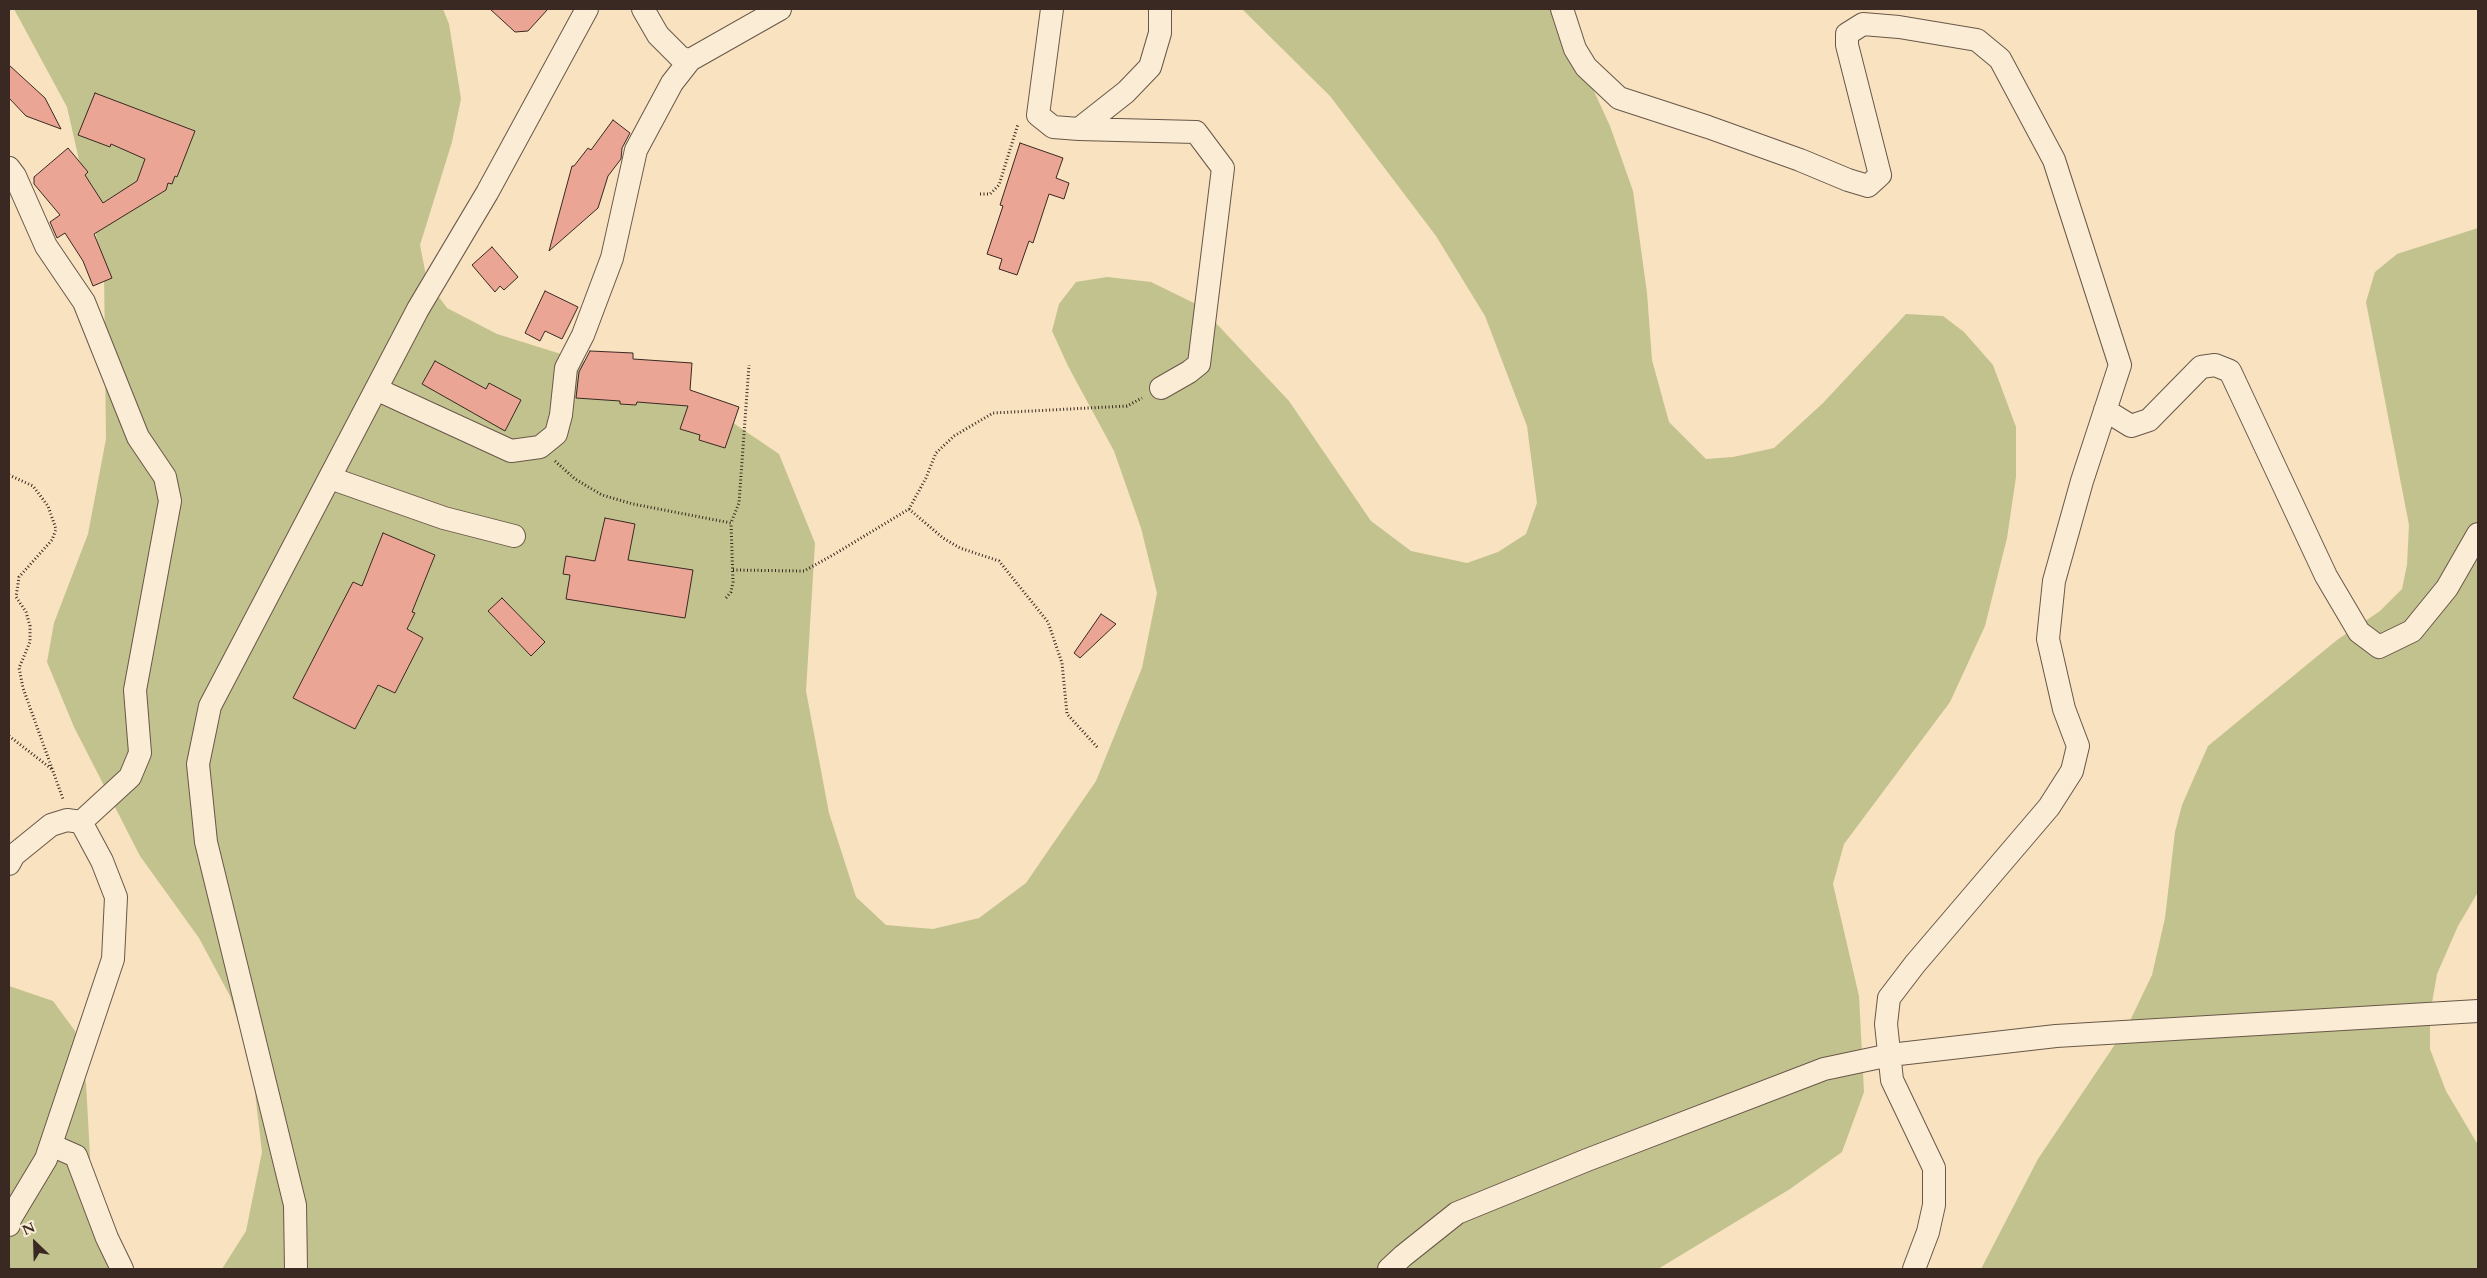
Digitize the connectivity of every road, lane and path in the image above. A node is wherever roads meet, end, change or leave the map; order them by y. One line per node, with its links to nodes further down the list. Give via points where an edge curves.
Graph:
1 (587, 9): 14 (street)
2 (643, 9): 7 (street, via 658,36 681,58)
3 (780, 9): 7 (street)
4 (1052, 9): 8 (street)
5 (1160, 9): 9 (street, via 1160,33 1150,67 1126,92)
6 (1562, 9): 15 (street, via 1586,67 1619,98 1868,186 1880,175 1847,45 1847,34 1863,24 1977,40 2000,59 2054,160 2120,365)
7 (690, 60): 16 (street, via 672,82 636,150 612,258 583,335 566,368 556,434)
8 (1038, 115): 9 (street, via 1052,127); 11 (path, via 1018,122 999,185 990,194)
9 (1079, 129): 13 (street, via 1196,132 1223,168 1199,364)
10 (9, 168): 28 (street, via 46,246 84,302 138,436 165,478 170,501 135,690 140,752 130,777)
11 (980, 194)
12 (749, 364): 20 (path, via 739,503)
13 (1161, 388): 19 (path, via 1126,406 993,413 954,436 936,453)
14 (376, 389): 16 (street, via 511,451); 18 (street)
15 (2105, 410): 21 (street, via 2131,426 2149,420 2201,367 2215,365 2230,371 2326,576 2359,632 2379,647 2412,631 2448,588); 31 (street, via 2054,581 2048,639 2064,709 2078,746 2072,770 2049,807 1889,998 1886,1024)
16 (540, 447): 20 (path, via 575,479 602,495)
17 (9, 475): 27 (path, via 33,486 48,506 56,528 52,540 19,577 16,597 30,626 30,642 19,668 23,688)
18 (330, 478): 22 (street, via 444,518); 35 (street, via 210,706 198,764 206,842 295,1205)
19 (909, 509): 23 (path, via 804,571); 26 (path, via 960,548 999,561 1048,622 1062,663 1067,714)
20 (731, 523): 23 (path)
21 (2478, 534)
22 (514, 536)
23 (733, 570): 24 (path, via 732,592)
24 (726, 598)
25 (9, 736): 27 (path)
26 (1098, 748)
27 (54, 771): 28 (path)
28 (74, 821): 29 (street, via 51,825 14,855); 32 (street, via 102,861 116,897 115,935 113,959)
29 (9, 864)
30 (2478, 1010): 31 (street, via 2056,1036)
31 (1890, 1055): 36 (street, via 1824,1069 1457,1213); 37 (street, via 1892,1080 1934,1168 1934,1205)
32 (51, 1145): 33 (street); 34 (street, via 76,1156)
33 (9, 1225)
34 (122, 1269)
35 (296, 1269)
36 (1389, 1269)
37 (1914, 1269)

